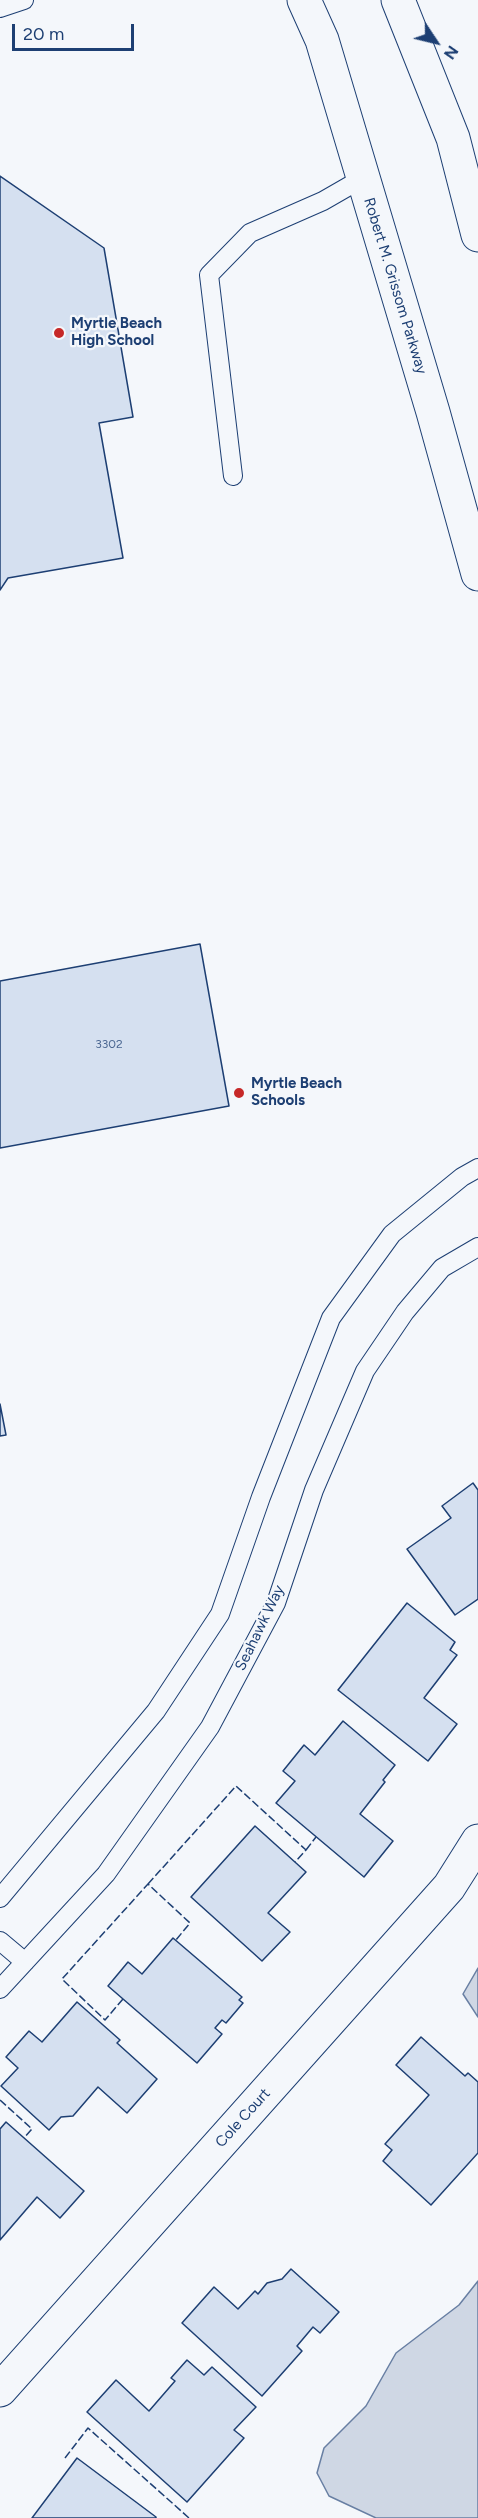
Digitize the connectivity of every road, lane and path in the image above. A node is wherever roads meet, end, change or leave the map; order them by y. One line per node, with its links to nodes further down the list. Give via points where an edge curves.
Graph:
1 (24, 0): 4 (lane)
2 (304, 0): 5 (main road, Robert M. Grissom Parkway, via 322,40)
3 (398, 0): 6 (main road, via 453,138)
4 (0, 8)
5 (363, 178): 7 (lane, via 323,201 250,233 209,275); 8 (main road, Robert M. Grissom Parkway)
6 (478, 236)
7 (233, 476)
8 (478, 574)
9 (478, 1168): 12 (lane, via 392,1234 331,1318 220,1614 156,1711)
10 (478, 1248): 14 (lane, Seahawk Way, via 442,1268 405,1312 365,1371 314,1490 276,1603 210,1726 106,1874)
11 (478, 1841): 16 (main road, Cole Court, via 449,1887)
12 (0, 1898)
13 (0, 1941): 14 (lane)
14 (25, 1962): 15 (lane, Seahawk Way)
15 (0, 1989)
16 (0, 2390)

